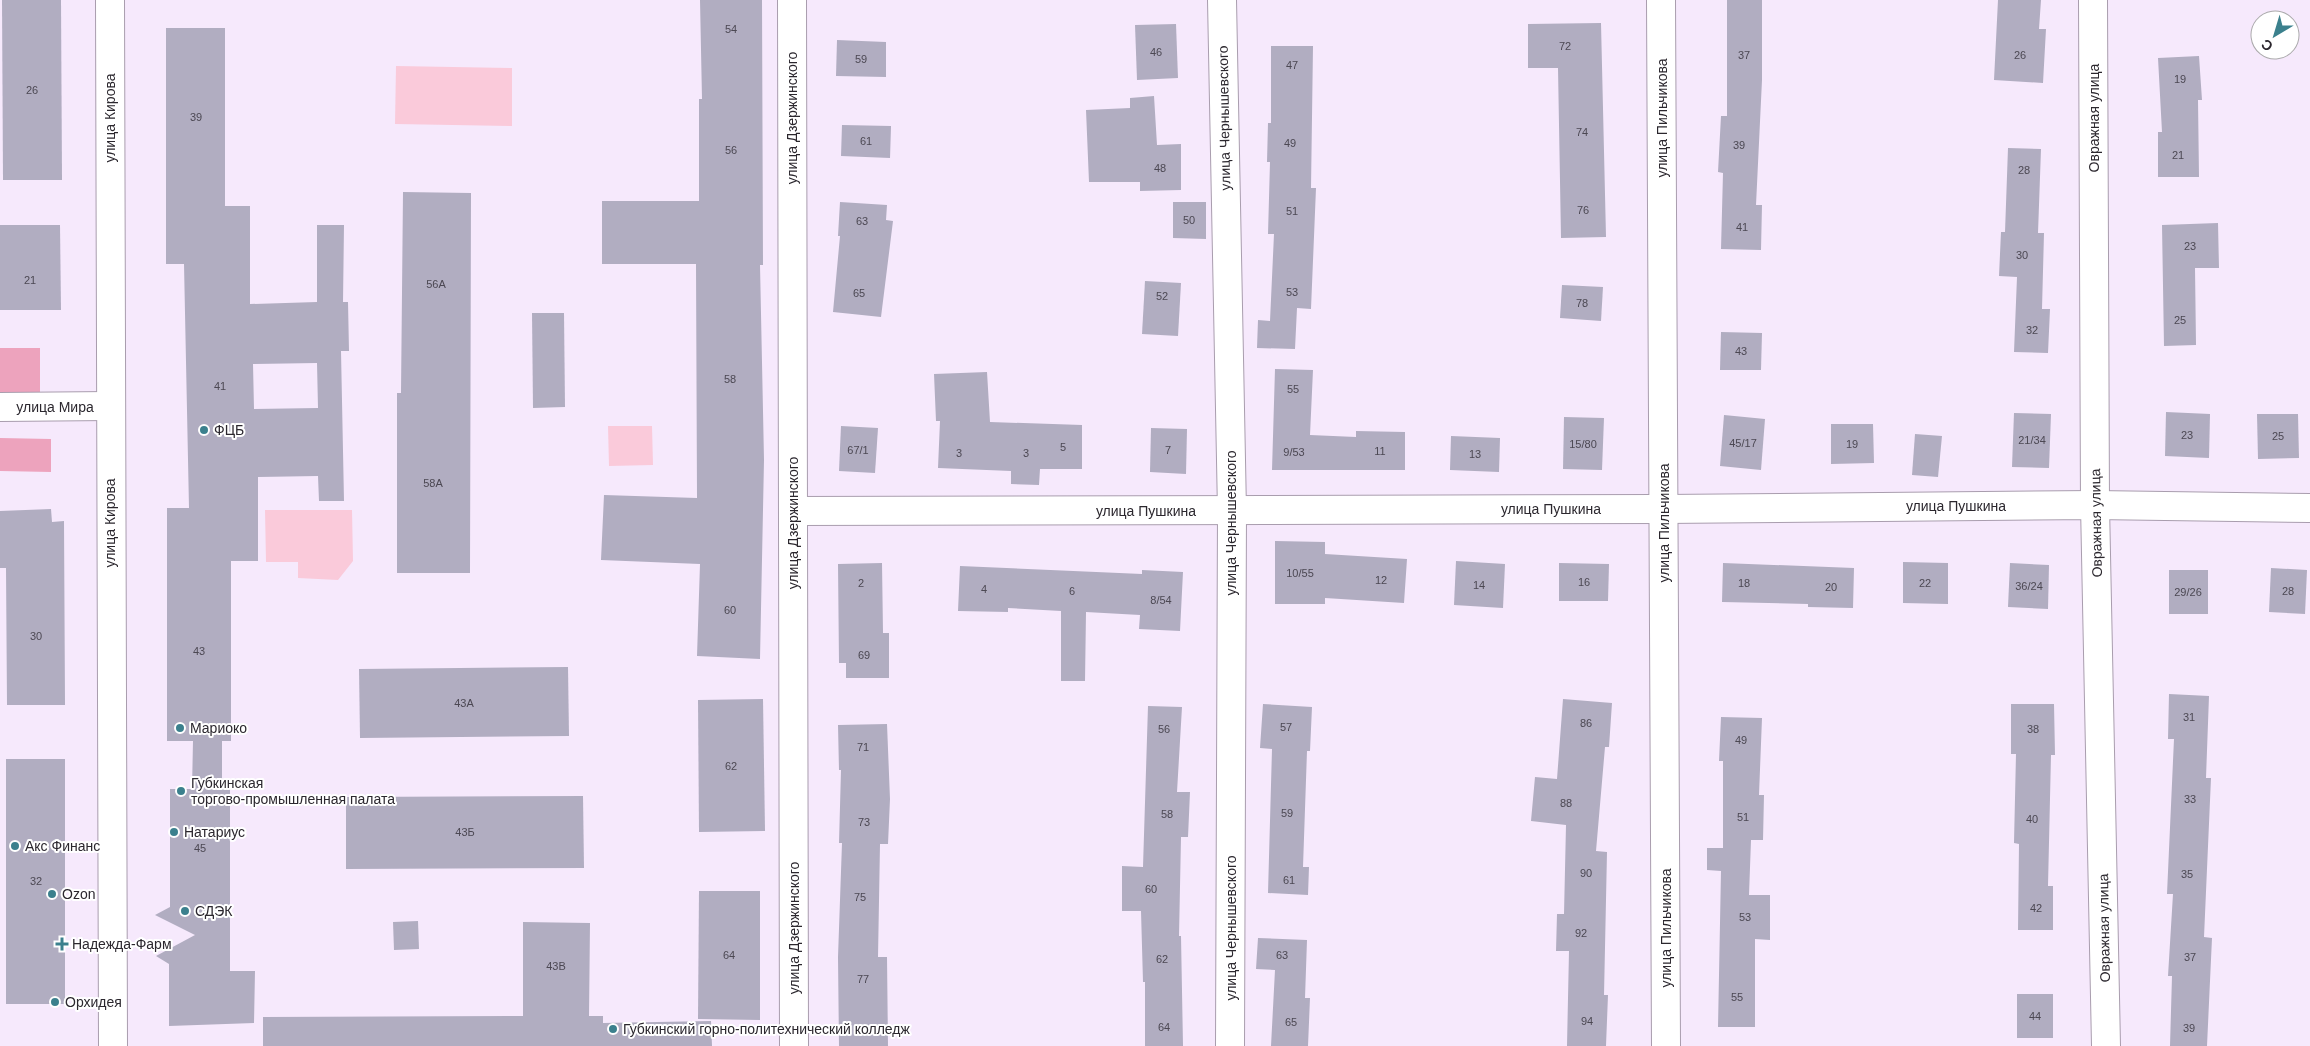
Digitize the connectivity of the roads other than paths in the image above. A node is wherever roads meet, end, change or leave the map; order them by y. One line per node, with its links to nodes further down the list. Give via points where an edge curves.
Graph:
1 (110, 0): 6 (street, улица Кирова)
2 (792, 0): 11 (street, улица Дзержинского)
3 (1222, 0): 12 (street, улица Чернышевского)
4 (1661, 0): 10 (street, улица Пильчикова)
5 (2093, 0): 8 (street, Овражная улица)
6 (110, 406): 7 (street, улица Мира); 13 (street, улица Кирова)
7 (0, 407)
8 (2096, 505): 9 (street, улица Пушкина); 10 (street, улица Пушкина); 17 (street, Овражная улица)
9 (2310, 508)
10 (1664, 509): 12 (street, улица Пушкина); 16 (street, улица Пильчикова)
11 (793, 511): 12 (street, улица Пушкина); 14 (street, улица Дзержинского)
12 (1232, 511): 15 (street, улица Чернышевского)
13 (113, 1046)
14 (794, 1046)
15 (1230, 1046)
16 (1666, 1046)
17 (2106, 1046)

